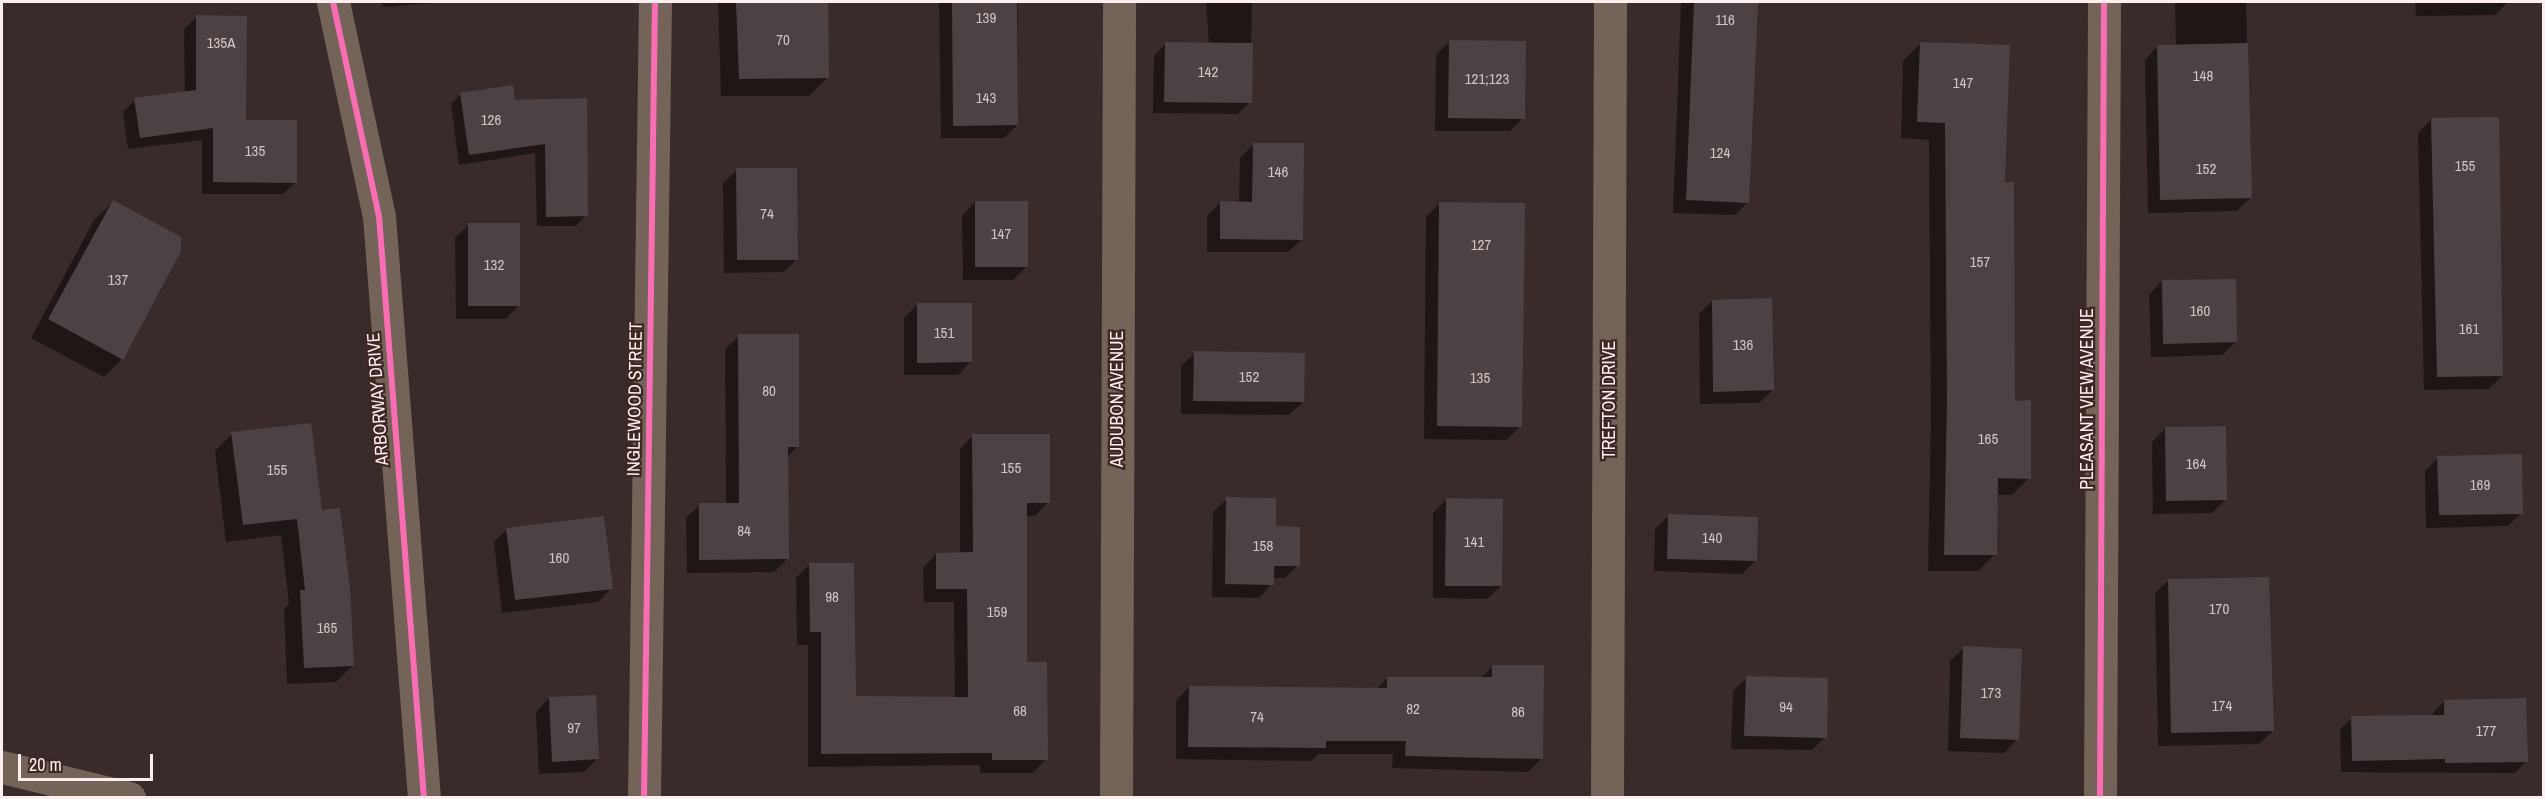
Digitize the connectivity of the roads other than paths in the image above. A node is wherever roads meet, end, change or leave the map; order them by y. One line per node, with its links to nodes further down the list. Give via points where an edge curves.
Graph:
1 (333, 2): 8 (street, ARBORWAY DRIVE, via 379,216)
2 (656, 2): 9 (street, INGLEWOOD STREET)
3 (1119, 2): 10 (street, AUDUBON AVENUE)
4 (1610, 2): 11 (street, TREFTON DRIVE)
5 (2104, 2): 12 (street, PLEASANT VIEW AVENUE)
6 (2, 766): 7 (street)
7 (129, 798)
8 (424, 798)
9 (644, 798)
10 (1116, 798)
11 (1607, 798)
12 (2100, 798)

